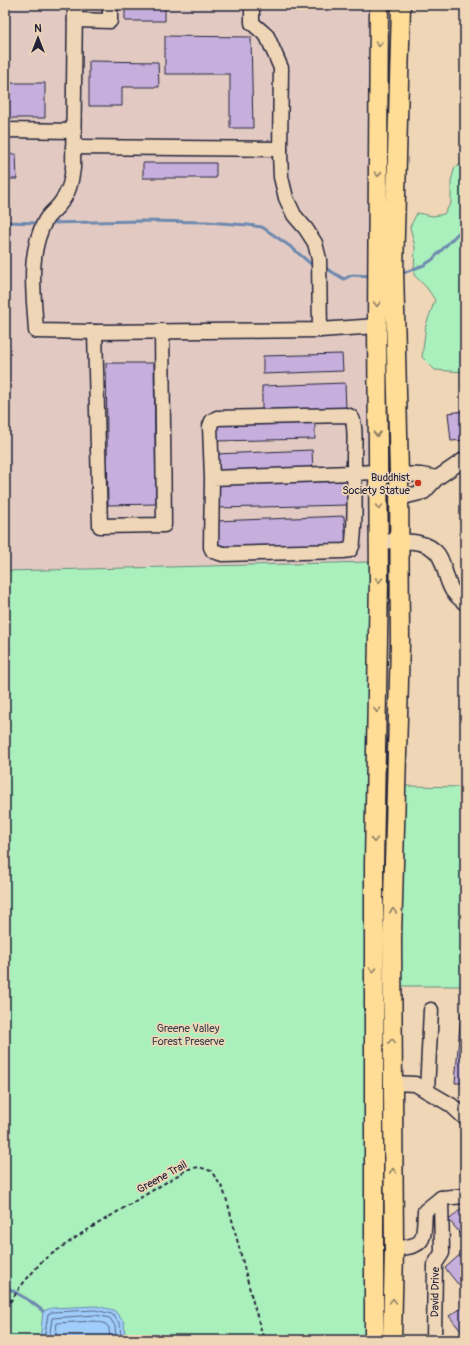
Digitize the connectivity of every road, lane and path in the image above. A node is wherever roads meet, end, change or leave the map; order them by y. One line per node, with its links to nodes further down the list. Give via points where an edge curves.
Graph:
1 (75, 5): 6 (street)
2 (110, 5): 6 (street, via 110,21)
3 (252, 5): 10 (street, via 252,23 267,36 280,68)
4 (379, 5): 11 (main road, one-way to 11)
5 (401, 5): 18 (main road, via 394,270)
6 (75, 20): 8 (street)
7 (5, 130): 8 (street)
8 (74, 130): 9 (street)
9 (73, 147): 10 (street); 14 (street, via 70,187 37,240 33,278 36,331)
10 (280, 149): 12 (street, via 281,177 286,198 294,216 315,243 319,259)
11 (377, 326): 12 (street); 16 (main road, one-way to 16)
12 (320, 330): 13 (street)
13 (162, 331): 14 (street); 14 (street, via 164,526 100,526)
14 (95, 332)
15 (465, 459): 20 (street)
16 (378, 472): 17 (street); 22 (main road, one-way to 22)
17 (354, 473): 19 (street); 19 (street, via 354,422 349,415 217,418 210,426); 19 (street, via 353,542 350,550 343,551 223,554 213,551)
18 (399, 474): 20 (street); 21 (main road)
19 (212, 478)
20 (437, 478): 21 (street, via 424,492)
21 (399, 498): 23 (main road)
22 (379, 541): 23 (street); 34 (main road, one-way to 34, via 374,864)
23 (399, 542): 24 (street, via 420,543 432,547 442,560 452,590); 26 (main road, one-way to 23, via 392,937 400,643)
24 (465, 603)
25 (431, 1010): 27 (street)
26 (392, 1084): 27 (street, via 415,1084); 31 (main road, one-way to 26)
27 (427, 1091): 28 (street, via 451,1105)
28 (465, 1118)
29 (465, 1196): 30 (street)
30 (441, 1198): 31 (street, via 425,1211 423,1239 412,1247); 36 (street, David Drive, via 442,1253 435,1264)
31 (394, 1249): 35 (main road, one-way to 31)
32 (5, 1307): 33 (path, Greene Trail, via 43,1260 188,1169 199,1167 211,1171 216,1177 228,1204)
33 (264, 1340)
34 (374, 1340)
35 (392, 1340)
36 (434, 1340)

